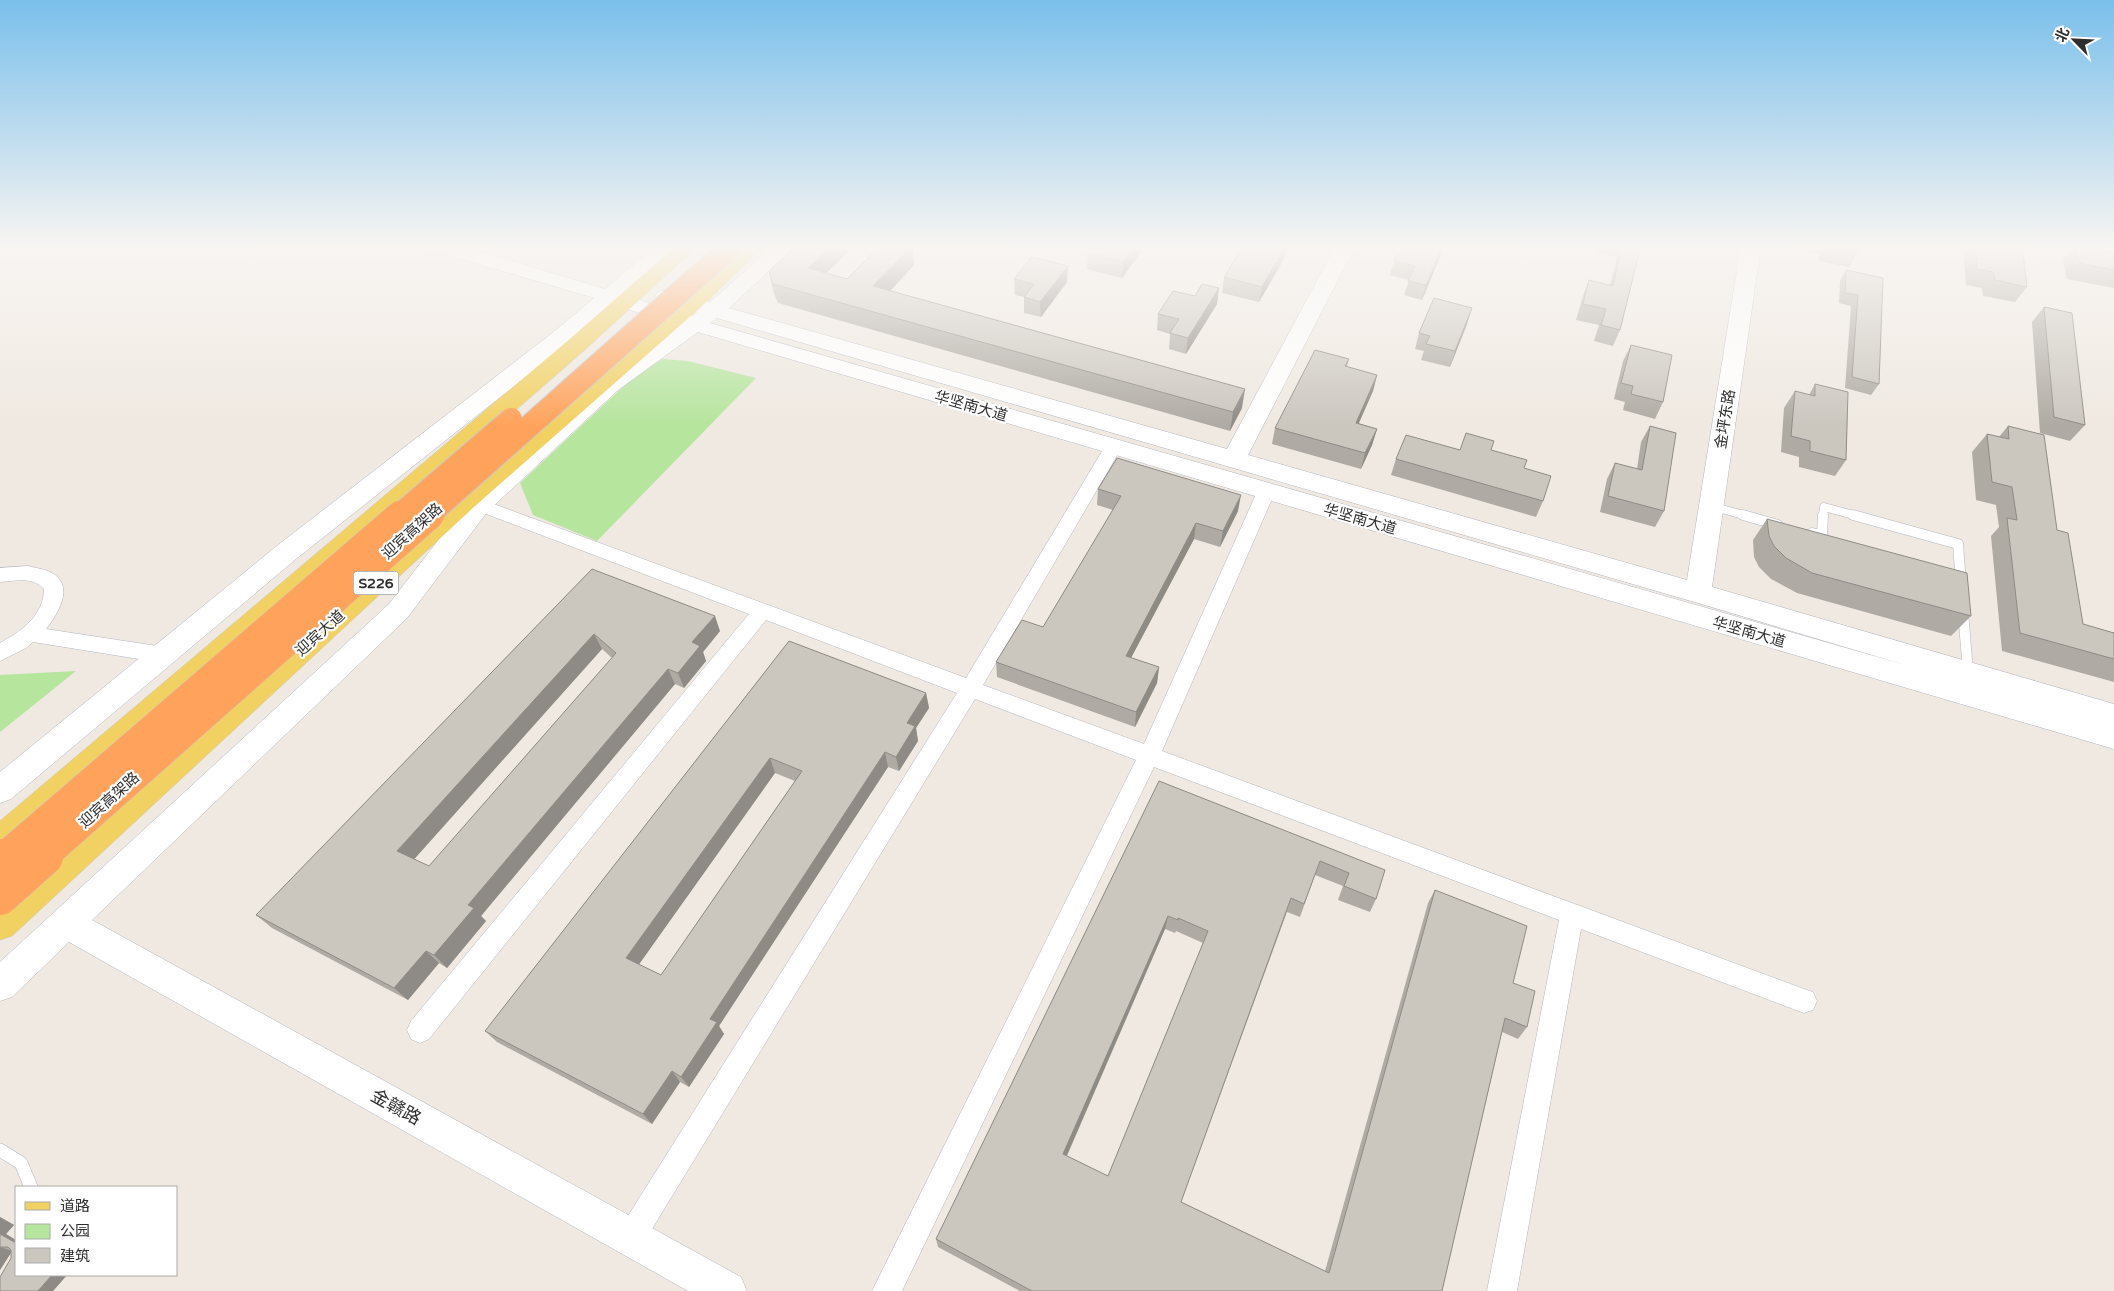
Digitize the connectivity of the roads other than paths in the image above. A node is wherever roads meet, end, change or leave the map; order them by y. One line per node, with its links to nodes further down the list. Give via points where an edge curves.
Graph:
1 (606, 305): 23 (street, via 287,552)
2 (609, 305): 30 (main road)
3 (640, 305): 31 (highway, 迎宾高架路, bridge)
4 (664, 305): 10 (street, 华坚南大道)
5 (665, 305): 32 (highway, 迎宾高架路, bridge)
6 (702, 305): 10 (main road)
7 (713, 305): 10 (street)
8 (1314, 305): 12 (street)
9 (1742, 305): 15 (street, 金坪东路)
10 (694, 314): 11 (street, 华坚南大道); 12 (street, 华坚南大道); 14 (street)
11 (1113, 447): 13 (street, 华坚南大道); 25 (street)
12 (1234, 459): 19 (street, 华坚南大道)
13 (1266, 492): 27 (street, 华坚南大道); 28 (street)
14 (473, 503): 20 (street); 34 (street, via 398,611); 35 (main road, 迎宾大道 / S226)
15 (1711, 506): 16 (lane); 19 (street, 金坪东路)
16 (1785, 526)
17 (1804, 531): 24 (lane, via 1822,536 1824,508 1958,544)
18 (0, 574): 21 (street, via 38,574 50,581 55,592 54,604)
19 (1698, 593): 24 (street, 华坚南大道)
20 (762, 611): 25 (street); 38 (street)
21 (31, 634): 22 (street); 23 (street)
22 (0, 653)
23 (164, 655): 29 (street)
24 (1968, 672): 26 (street, 华坚南大道)
25 (970, 689): 28 (street); 41 (street)
26 (2114, 716)
27 (2114, 738)
28 (1149, 756): 33 (street); 43 (street)
29 (0, 790)
30 (0, 840)
31 (0, 860)
32 (0, 897)
33 (1572, 915): 37 (street); 44 (street)
34 (65, 923): 36 (street); 41 (street, 金赣路)
35 (0, 925)
36 (0, 985)
37 (1804, 1001)
38 (420, 1030)
39 (0, 1150): 40 (lane, via 19,1159)
40 (30, 1186)
41 (631, 1237): 42 (street, 金赣路)
42 (728, 1291)
43 (887, 1291)
44 (1502, 1291)

